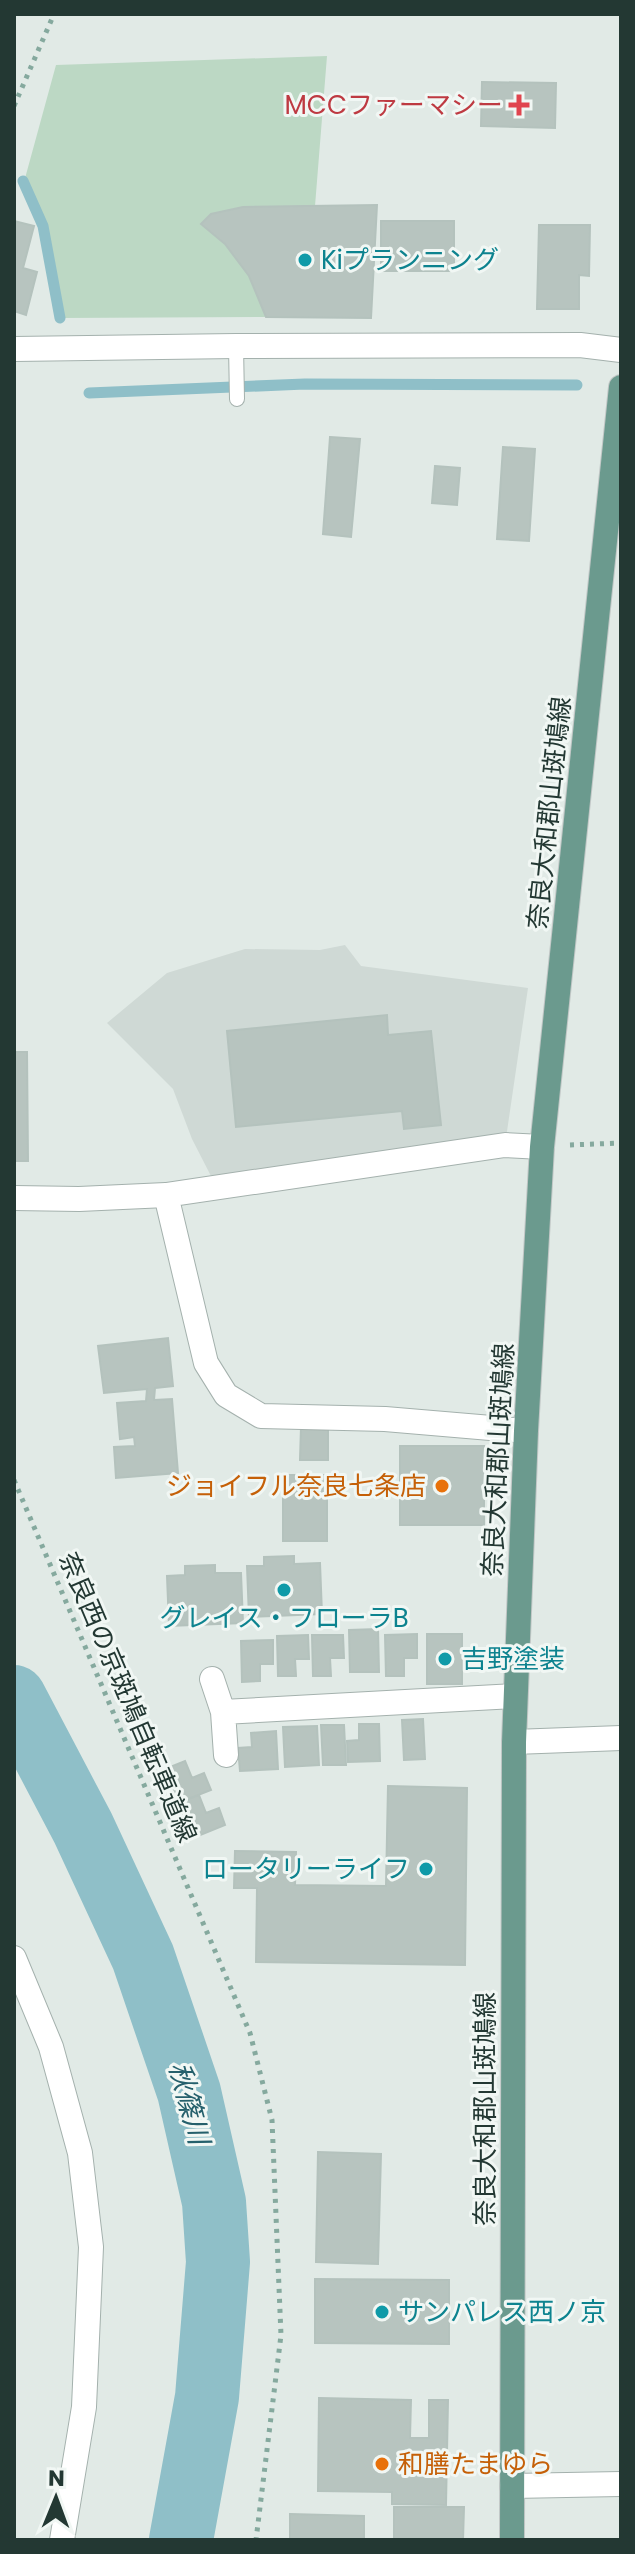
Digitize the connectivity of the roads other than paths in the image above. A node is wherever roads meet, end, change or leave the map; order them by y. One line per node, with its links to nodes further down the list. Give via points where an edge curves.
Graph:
1 (236, 346): 2 (street); 3 (street, via 580,345); 5 (lane)
2 (14, 349)
3 (621, 350)
4 (621, 387): 6 (main road, 奈良大和郡山斑鳩線)
5 (237, 399)
6 (542, 1147): 7 (street, via 505,1145); 9 (main road, 奈良大和郡山斑鳩線)
7 (166, 1195): 8 (street); 9 (street, via 206,1363 226,1395 261,1416 385,1419)
8 (14, 1198)
9 (526, 1431): 11 (main road, 奈良大和郡山斑鳩線)
10 (212, 1679): 12 (street)
11 (515, 1696): 12 (street); 14 (main road, 奈良大和郡山斑鳩線)
12 (223, 1712): 15 (street)
13 (621, 1738): 14 (street)
14 (514, 1742): 18 (main road, 奈良大和郡山斑鳩線)
15 (226, 1755)
16 (14, 1958): 19 (street, via 51,2047 80,2153 91,2247 84,2407)
17 (621, 2484): 18 (street)
18 (512, 2486): 20 (main road, 奈良大和郡山斑鳩線)
19 (62, 2540)
20 (512, 2540)

